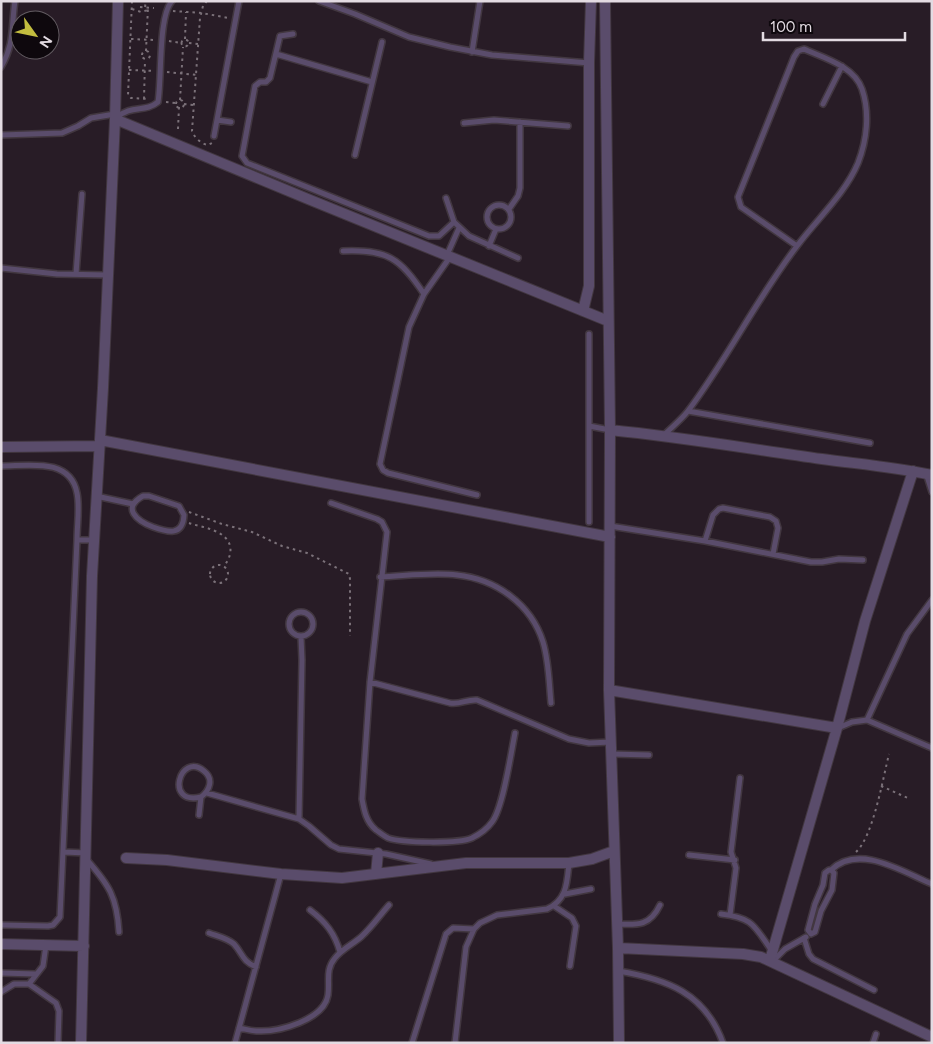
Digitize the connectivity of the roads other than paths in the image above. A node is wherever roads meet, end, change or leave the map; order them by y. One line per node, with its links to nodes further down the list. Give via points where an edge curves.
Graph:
1 (15, 1): 15 (lane, via 12,40 9,54)
2 (118, 1): 18 (street)
3 (172, 1): 18 (lane, via 166,11 158,102)
4 (239, 1): 19 (lane)
5 (319, 1): 11 (lane, via 409,37)
6 (480, 1): 11 (lane)
7 (591, 1): 13 (street)
8 (605, 1): 43 (street)
9 (293, 34): 12 (lane, via 280,36)
10 (382, 42): 16 (lane)
11 (472, 52): 13 (lane)
12 (276, 54): 16 (lane); 30 (lane, via 268,81 254,88 242,156 247,163 429,236 438,236)
13 (589, 63): 42 (street, via 590,274)
14 (842, 66): 17 (lane); 34 (lane, via 857,78 864,96 866,131 863,148 849,180); 34 (lane, via 804,49 796,54 738,197 741,207)
15 (1, 67)
16 (372, 82): 26 (lane)
17 (823, 104)
18 (115, 116): 24 (lane, via 91,118 62,133); 36 (street); 40 (street)
19 (217, 120): 20 (lane); 25 (lane)
20 (231, 122)
21 (520, 122): 22 (lane); 23 (lane); 29 (lane, via 520,188)
22 (464, 123)
23 (568, 126)
24 (1, 135)
25 (214, 136)
26 (355, 155)
27 (82, 194): 39 (lane)
28 (446, 198): 30 (lane)
29 (509, 209): 32 (lane, via 512,217 508,225); 32 (lane, via 502,205 490,208 487,220)
30 (454, 222): 31 (lane)
31 (459, 228): 33 (lane); 36 (lane)
32 (496, 229): 33 (lane)
33 (489, 246): 37 (lane)
34 (797, 246): 45 (lane)
35 (343, 251): 41 (lane, via 370,251 385,255 410,273)
36 (448, 256): 41 (lane); 42 (street)
37 (518, 258)
38 (1, 268): 39 (lane)
39 (76, 274): 40 (lane)
40 (107, 275): 49 (street)
41 (424, 294): 56 (lane, via 409,327 380,464 388,473)
42 (583, 311): 43 (street)
43 (608, 321): 47 (street)
44 (589, 334): 46 (lane)
45 (688, 411): 48 (lane); 50 (lane)
46 (589, 426): 47 (lane); 60 (lane)
47 (610, 430): 48 (street); 61 (street)
48 (664, 436): 53 (street)
49 (100, 443): 51 (street); 57 (street); 62 (street)
50 (870, 443)
51 (1, 447)
52 (1, 466): 63 (lane, via 56,467 67,473 78,494)
53 (913, 471): 54 (street); 75 (street, via 865,621)
54 (929, 474): 55 (lane)
55 (932, 492)
56 (477, 495)
57 (96, 496): 59 (lane); 64 (street)
58 (331, 503): 68 (lane, via 377,520 385,527)
59 (133, 504): 59 (lane, via 132,510 138,521 163,531 176,531 184,521 182,510 174,503 143,496)
60 (589, 522)
61 (610, 526): 62 (street); 65 (lane)
62 (610, 537): 72 (street)
63 (77, 540): 64 (lane); 87 (lane)
64 (94, 540): 90 (street)
65 (705, 541): 66 (lane); 66 (lane, via 713,515 719,509 727,508 776,521 778,528)
66 (773, 554): 67 (lane, via 817,562)
67 (863, 560)
68 (380, 577): 71 (lane); 73 (lane, via 455,574 483,580 503,591 532,620 542,642)
69 (932, 600): 74 (lane, via 907,634)
70 (301, 637): 70 (lane, via 307,636 313,627 311,616 301,612 291,616 289,622 291,632); 85 (lane)
71 (370, 682): 76 (lane, via 362,799 365,815 387,838 455,841 470,839 484,831 494,820 499,806); 77 (lane, via 450,703 477,700 569,739 589,743)
72 (609, 690): 75 (street); 77 (street)
73 (551, 703)
74 (867, 720): 75 (lane); 78 (lane)
75 (837, 728): 119 (street)
76 (515, 733)
77 (611, 742): 79 (street)
78 (932, 748)
79 (612, 754): 80 (lane); 86 (street)
80 (649, 755)
81 (740, 778): 92 (lane, via 731,852)
82 (206, 793): 83 (lane); 83 (lane, via 210,786 206,773 201,768 187,768 178,780 178,787 187,797); 85 (lane)
83 (201, 797): 84 (lane)
84 (199, 815)
85 (299, 819): 88 (lane, via 339,849)
86 (614, 851): 93 (street); 107 (street)
87 (64, 852): 90 (lane); 108 (lane, via 61,911 57,921 48,926)
88 (378, 853): 94 (lane); 97 (street)
89 (689, 855): 92 (lane)
90 (86, 856): 110 (lane, via 113,897); 116 (street)
91 (126, 858): 96 (street, via 192,862)
92 (735, 860): 106 (lane)
93 (569, 863): 94 (street, via 494,862); 100 (lane)
94 (438, 867): 97 (street)
95 (831, 870): 98 (lane, via 837,864 857,858); 112 (lane, via 834,876 832,890 815,932); 112 (lane, via 825,873 812,912 808,930)
96 (281, 874): 97 (street, via 342,878); 121 (lane)
97 (376, 874)
98 (932, 884)
99 (591, 889): 100 (lane)
100 (564, 894): 103 (lane)
101 (389, 905): 118 (lane, via 363,935)
102 (660, 905): 107 (lane, via 656,913 644,922)
103 (554, 906): 109 (lane, via 497,915); 120 (lane, via 572,918 576,926)
104 (310, 910): 118 (lane, via 330,928)
105 (722, 914): 106 (lane)
106 (730, 915): 119 (lane, via 750,922)
107 (617, 924): 117 (street)
108 (1, 925)
109 (474, 929): 131 (lane, via 453,928 446,934); 135 (lane, via 466,947)
110 (119, 932)
111 (208, 933): 121 (lane, via 230,941 243,959)
112 (811, 934): 113 (lane)
113 (804, 938): 119 (lane); 126 (lane, via 813,959)
114 (1, 944): 115 (street)
115 (46, 945): 116 (street); 124 (lane, via 43,966)
116 (84, 946): 133 (street)
117 (618, 948): 119 (street); 122 (street)
118 (340, 952): 128 (lane, via 330,966 328,994 319,1012 298,1023 271,1030 256,1032)
119 (772, 958): 130 (street)
120 (570, 966)
121 (256, 967): 128 (lane)
122 (618, 971): 136 (street); 137 (lane, via 663,981 690,995 711,1017)
123 (1, 973): 124 (lane)
124 (36, 974): 125 (lane)
125 (29, 984): 127 (lane, via 14,984); 132 (lane, via 58,1007)
126 (874, 990)
127 (1, 992)
128 (239, 1028): 134 (lane)
129 (876, 1034): 138 (lane)
130 (932, 1037)
131 (414, 1042)
132 (58, 1043)
133 (81, 1043)
134 (235, 1043)
135 (455, 1043)
136 (619, 1043)
137 (723, 1043)
138 (873, 1043)

